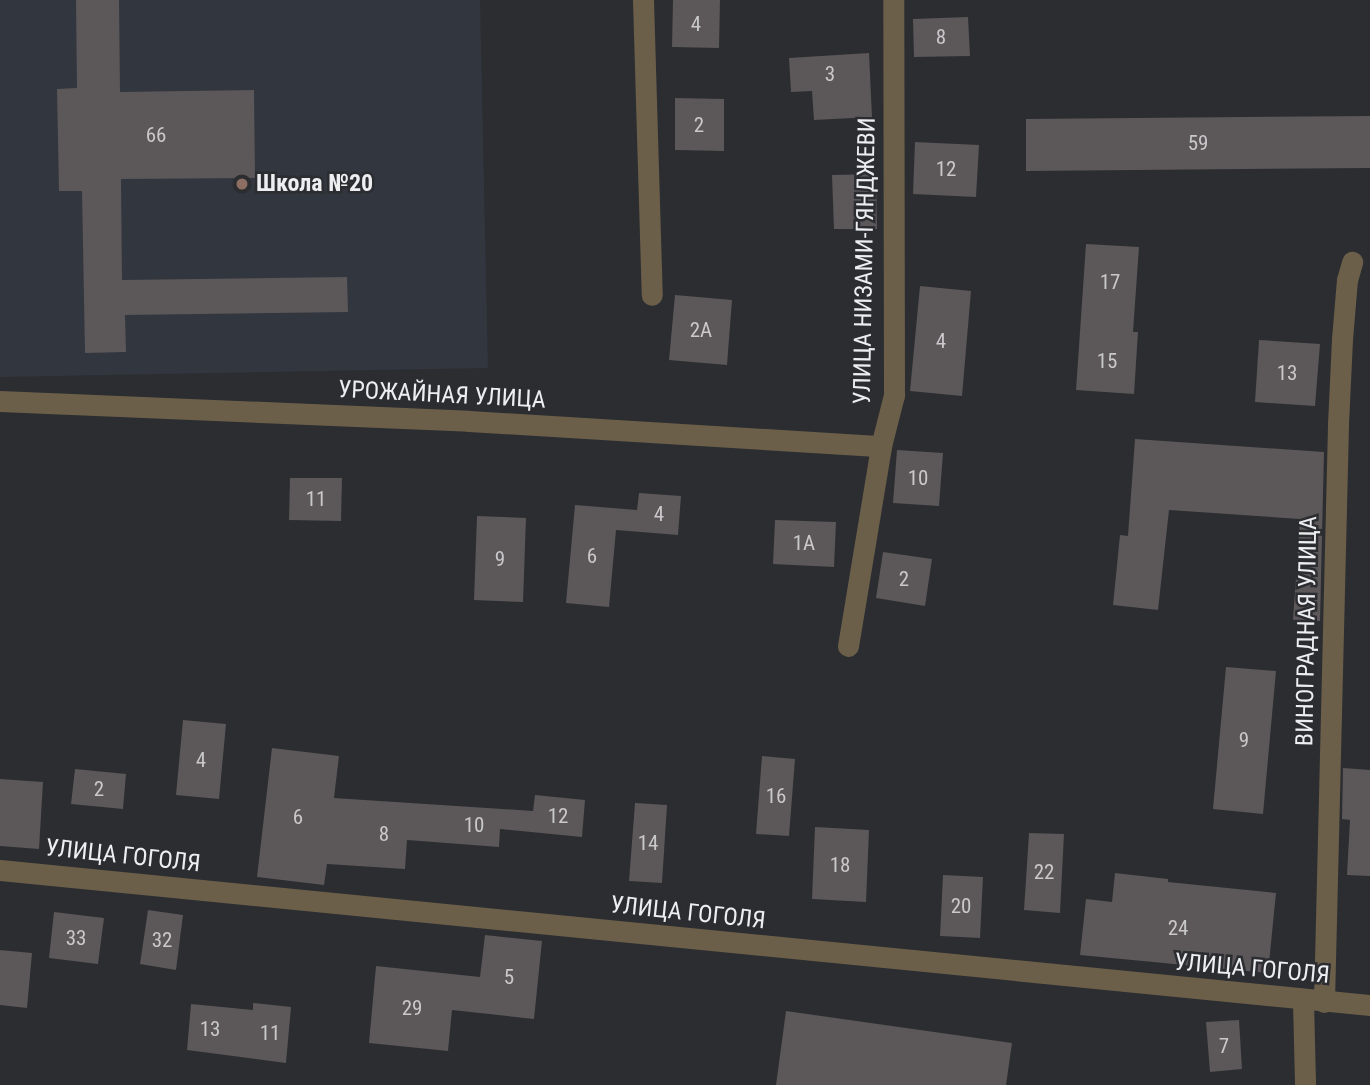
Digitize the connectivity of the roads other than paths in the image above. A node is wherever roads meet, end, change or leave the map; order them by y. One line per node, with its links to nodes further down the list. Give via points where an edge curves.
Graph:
1 (643, 0): 4 (street)
2 (893, 0): 6 (street, УЛИЦА НИЗАМИ-ГЯНДЖЕВИ, via 894,396)
3 (1352, 262): 9 (street, ВИНОГРАДНАЯ УЛИЦА, via 1339,400)
4 (652, 295)
5 (0, 401): 6 (street, УРОЖАЙНАЯ УЛИЦА, via 483,422)
6 (881, 446): 7 (street, УЛИЦА НИЗАМИ-ГЯНДЖЕВИ)
7 (848, 646)
8 (0, 870): 9 (street, УЛИЦА ГОГОЛЯ)
9 (1313, 1001): 10 (street, УЛИЦА ГОГОЛЯ); 11 (street, ВИНОГРАДНАЯ УЛИЦА)
10 (1370, 1005)
11 (1305, 1085)

